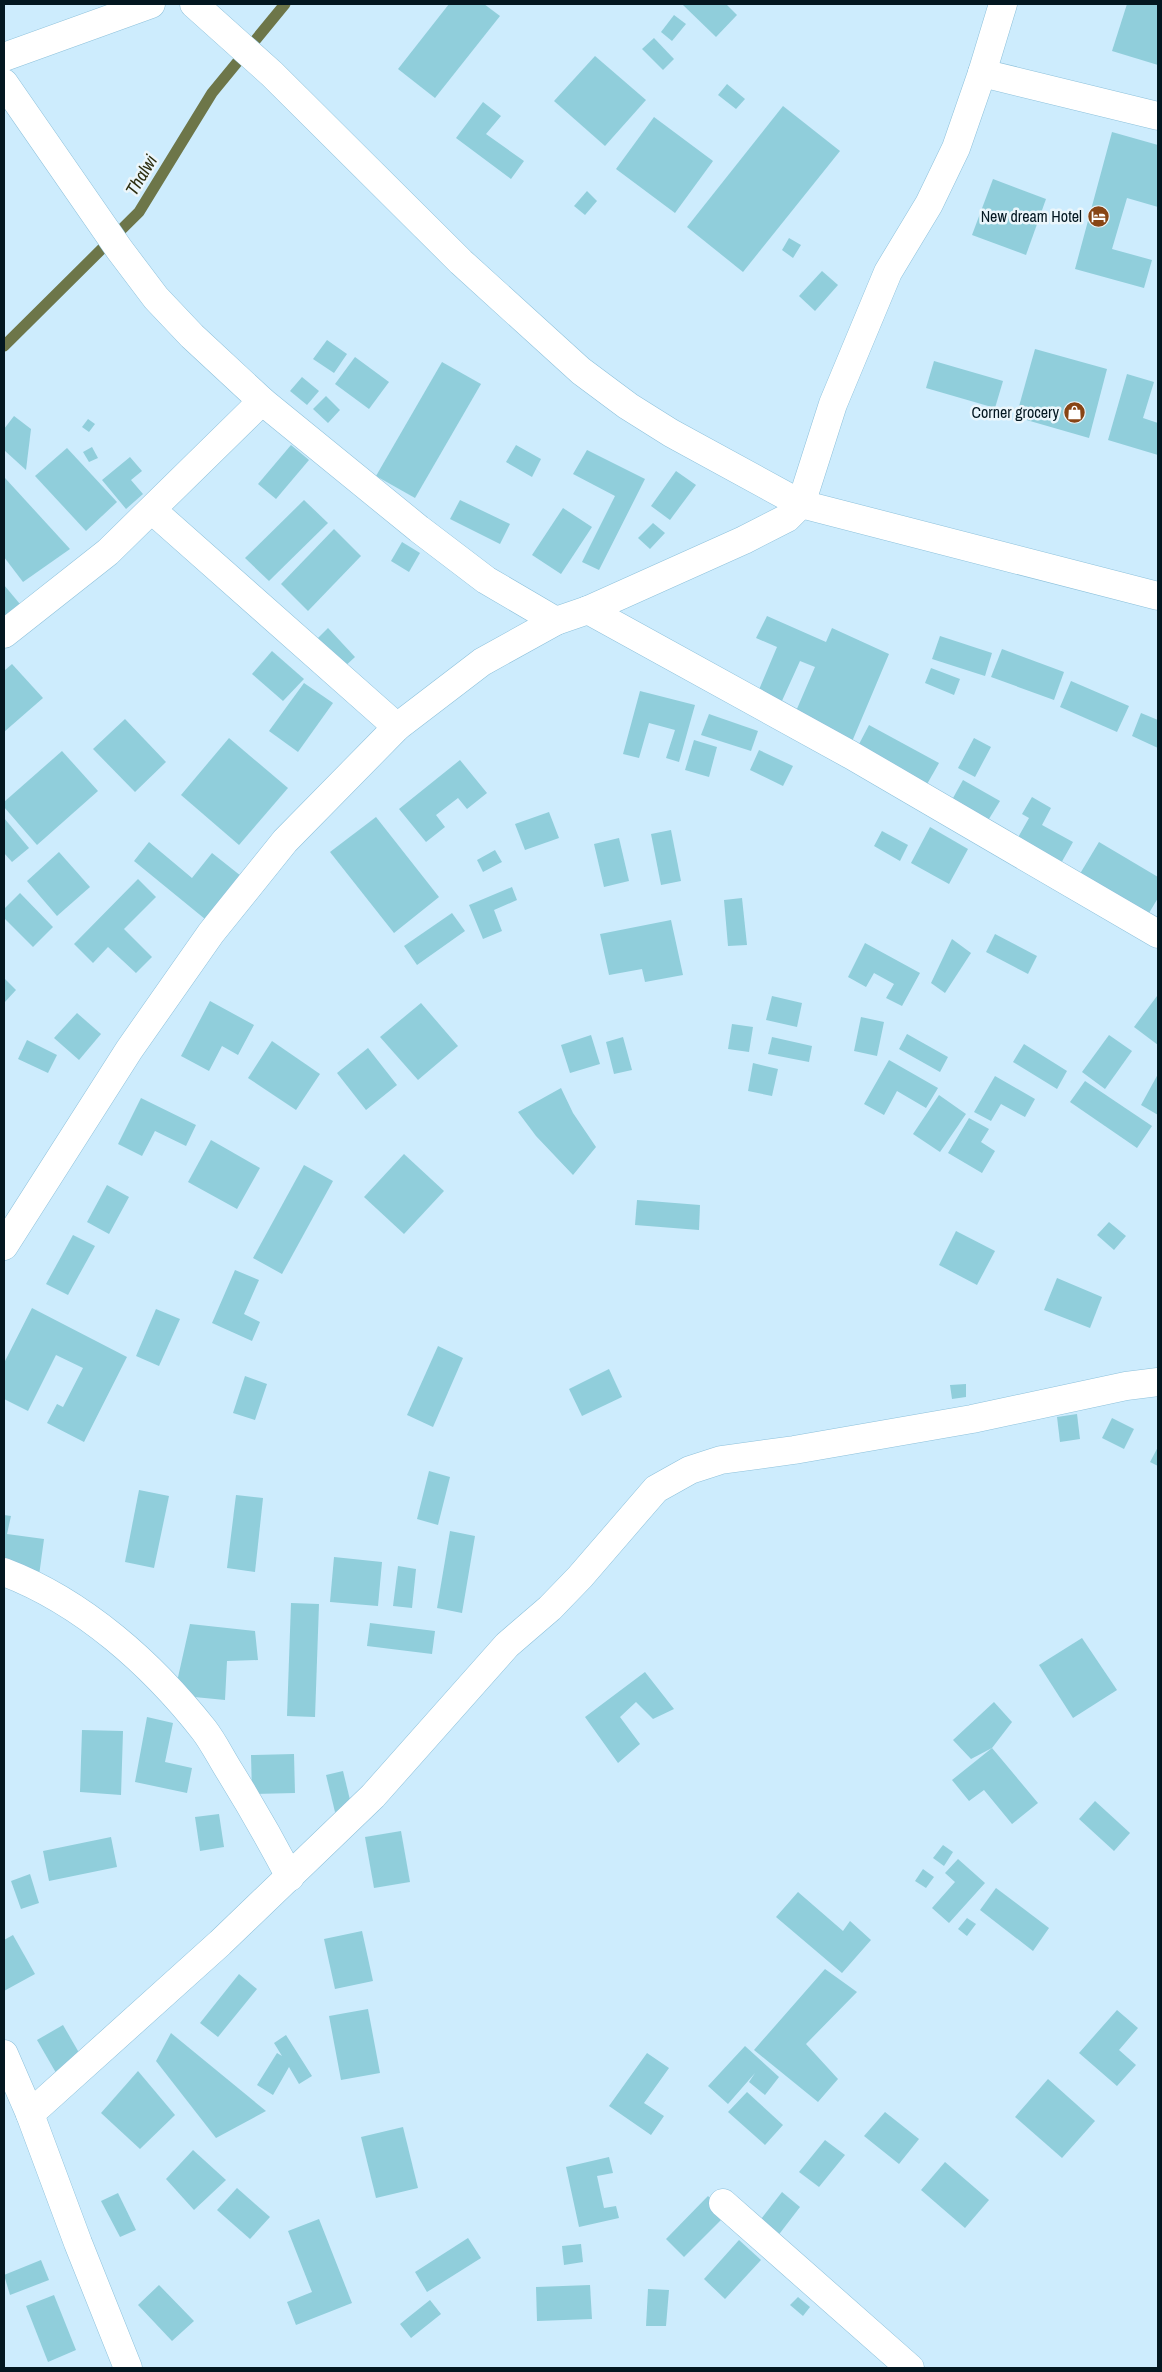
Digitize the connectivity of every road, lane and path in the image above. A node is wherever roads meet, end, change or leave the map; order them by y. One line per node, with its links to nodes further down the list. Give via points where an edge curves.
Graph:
1 (151, 4): 4 (street)
2 (194, 4): 9 (street, via 272,74 462,262 581,371 628,406 671,432)
3 (1003, 4): 5 (street)
4 (4, 57)
5 (982, 73): 7 (street); 9 (street, via 944,174 888,272 833,404)
6 (4, 83): 8 (street, via 156,298)
7 (1158, 116)
8 (262, 401): 10 (street); 13 (street, via 486,580)
9 (801, 504): 11 (street); 12 (street, via 787,518 744,540)
10 (152, 510): 14 (street, via 108,552); 15 (street)
11 (1158, 596)
12 (588, 610): 13 (street); 16 (street, via 851,754)
13 (556, 621): 15 (street, via 482,662)
14 (4, 634)
15 (397, 727): 17 (street, via 285,842 211,933 124,1058)
16 (1157, 929)
17 (4, 1246)
18 (1158, 1382): 20 (street, via 903,1431 721,1460 690,1470 656,1489 580,1577 507,1645 373,1796)
19 (4, 1572): 20 (street, via 55,1597 108,1632 153,1674 204,1731)
20 (290, 1877): 22 (street)
21 (4, 2054): 22 (street)
22 (30, 2114): 24 (street)
23 (723, 2203): 25 (street)
24 (128, 2368)
25 (910, 2368)

